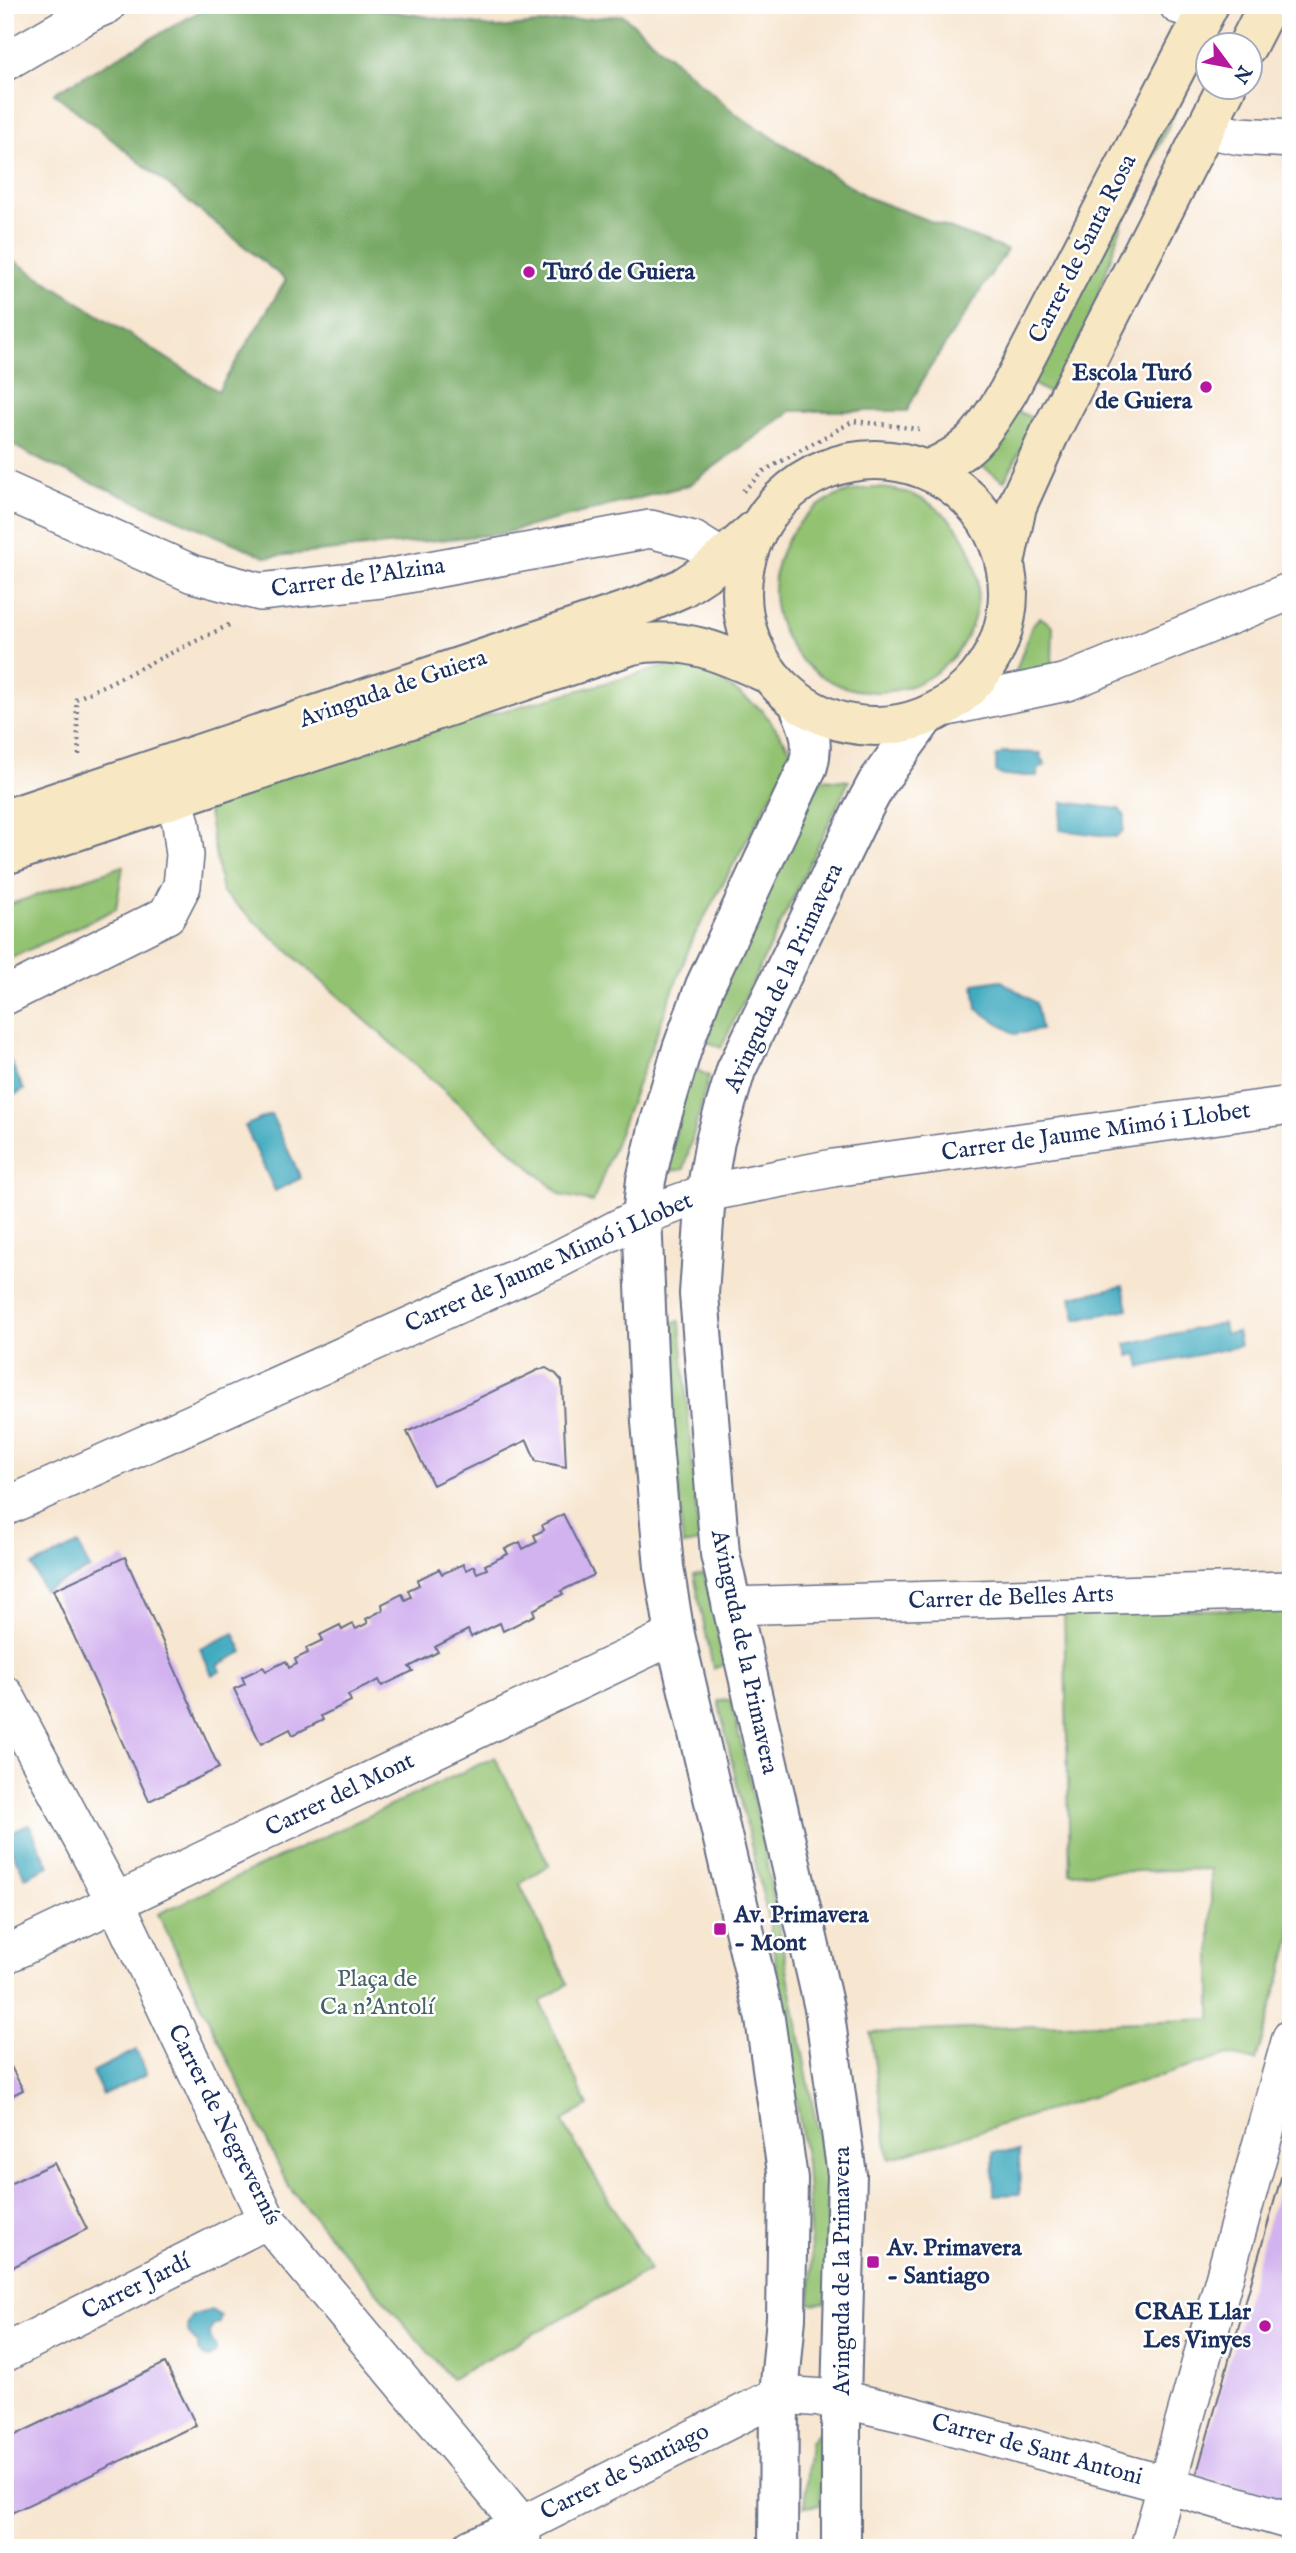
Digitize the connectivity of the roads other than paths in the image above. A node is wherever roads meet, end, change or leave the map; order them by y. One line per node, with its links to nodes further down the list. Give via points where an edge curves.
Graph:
1 (107, 5): 5 (street)
2 (1268, 5): 4 (main road)
3 (1207, 12): 11 (main road, Carrer de Santa Rosa, via 1008,392 968,448)
4 (1254, 32)
5 (5, 62)
6 (1204, 102): 10 (main road)
7 (1219, 102): 8 (main road)
8 (1205, 129): 9 (street); 10 (main road)
9 (1291, 139)
10 (1187, 165): 15 (main road, via 1048,435 1017,506)
11 (929, 469): 13 (main road, via 869,460 827,470); 15 (main road, via 953,482 976,504 996,529)
12 (5, 490): 14 (street, Carrer de l'Alzina, via 193,574 260,592 381,579 650,529 692,540)
13 (749, 511): 14 (main road, Avinguda de Guiera); 17 (main road, via 741,595 746,632)
14 (722, 558): 21 (main road, Avinguda de Guiera, via 682,587 646,604)
15 (1005, 563): 19 (main road, via 1004,625 988,662 971,684)
16 (1291, 591): 19 (street, via 1067,681)
17 (768, 674): 18 (main road); 20 (main road, Avinguda de Guiera, via 683,642 632,645)
18 (798, 703): 19 (main road, via 823,718 861,726 900,724); 26 (street, via 813,750 700,998 658,1129)
19 (934, 713): 25 (street, Avinguda de la Primavera, via 877,783 736,1070 715,1141)
20 (174, 799): 22 (main road, Avinguda de Guiera); 23 (street, via 185,855 182,886 167,915)
21 (5, 820)
22 (5, 855)
23 (5, 996)
24 (1291, 1105): 25 (street, Carrer de Jaume Mimó i Llobet, via 833,1168)
25 (706, 1193): 26 (street, Carrer de Jaume Mimó i Llobet); 29 (street, Avinguda de la Primavera, via 699,1294 720,1554)
26 (642, 1216): 27 (street, Carrer de Jaume Mimó i Llobet, via 557,1260); 30 (street, via 651,1422)
27 (5, 1507)
28 (1291, 1590): 29 (street, Carrer de Belles Arts)
29 (731, 1606): 38 (street, Avinguda de la Primavera, via 824,2008 841,2125 847,2175)
30 (675, 1635): 32 (street, Carrer del Mont); 37 (street, via 765,2019 783,2133 788,2226)
31 (5, 1695): 32 (street, Carrer de Negrevernís)
32 (116, 1903): 33 (street, Carrer del Mont); 35 (street, Carrer de Negrevernís)
33 (5, 1955)
34 (1291, 2038): 39 (street)
35 (267, 2220): 36 (street, Carrer Jardí); 41 (street, Carrer de Negrevernís)
36 (5, 2353)
37 (779, 2395): 38 (street, Carrer de Sant Antoni); 41 (street, Carrer de Santiago); 43 (street)
38 (841, 2399): 39 (street, Carrer de Sant Antoni); 44 (street, Avinguda de la Primavera)
39 (1167, 2485): 40 (street, Carrer de Sant Antoni); 45 (street)
40 (1291, 2521)
41 (522, 2536): 42 (street, Carrer de Santiago)
42 (471, 2548)
43 (778, 2548)
44 (841, 2548)
45 (1149, 2548)

